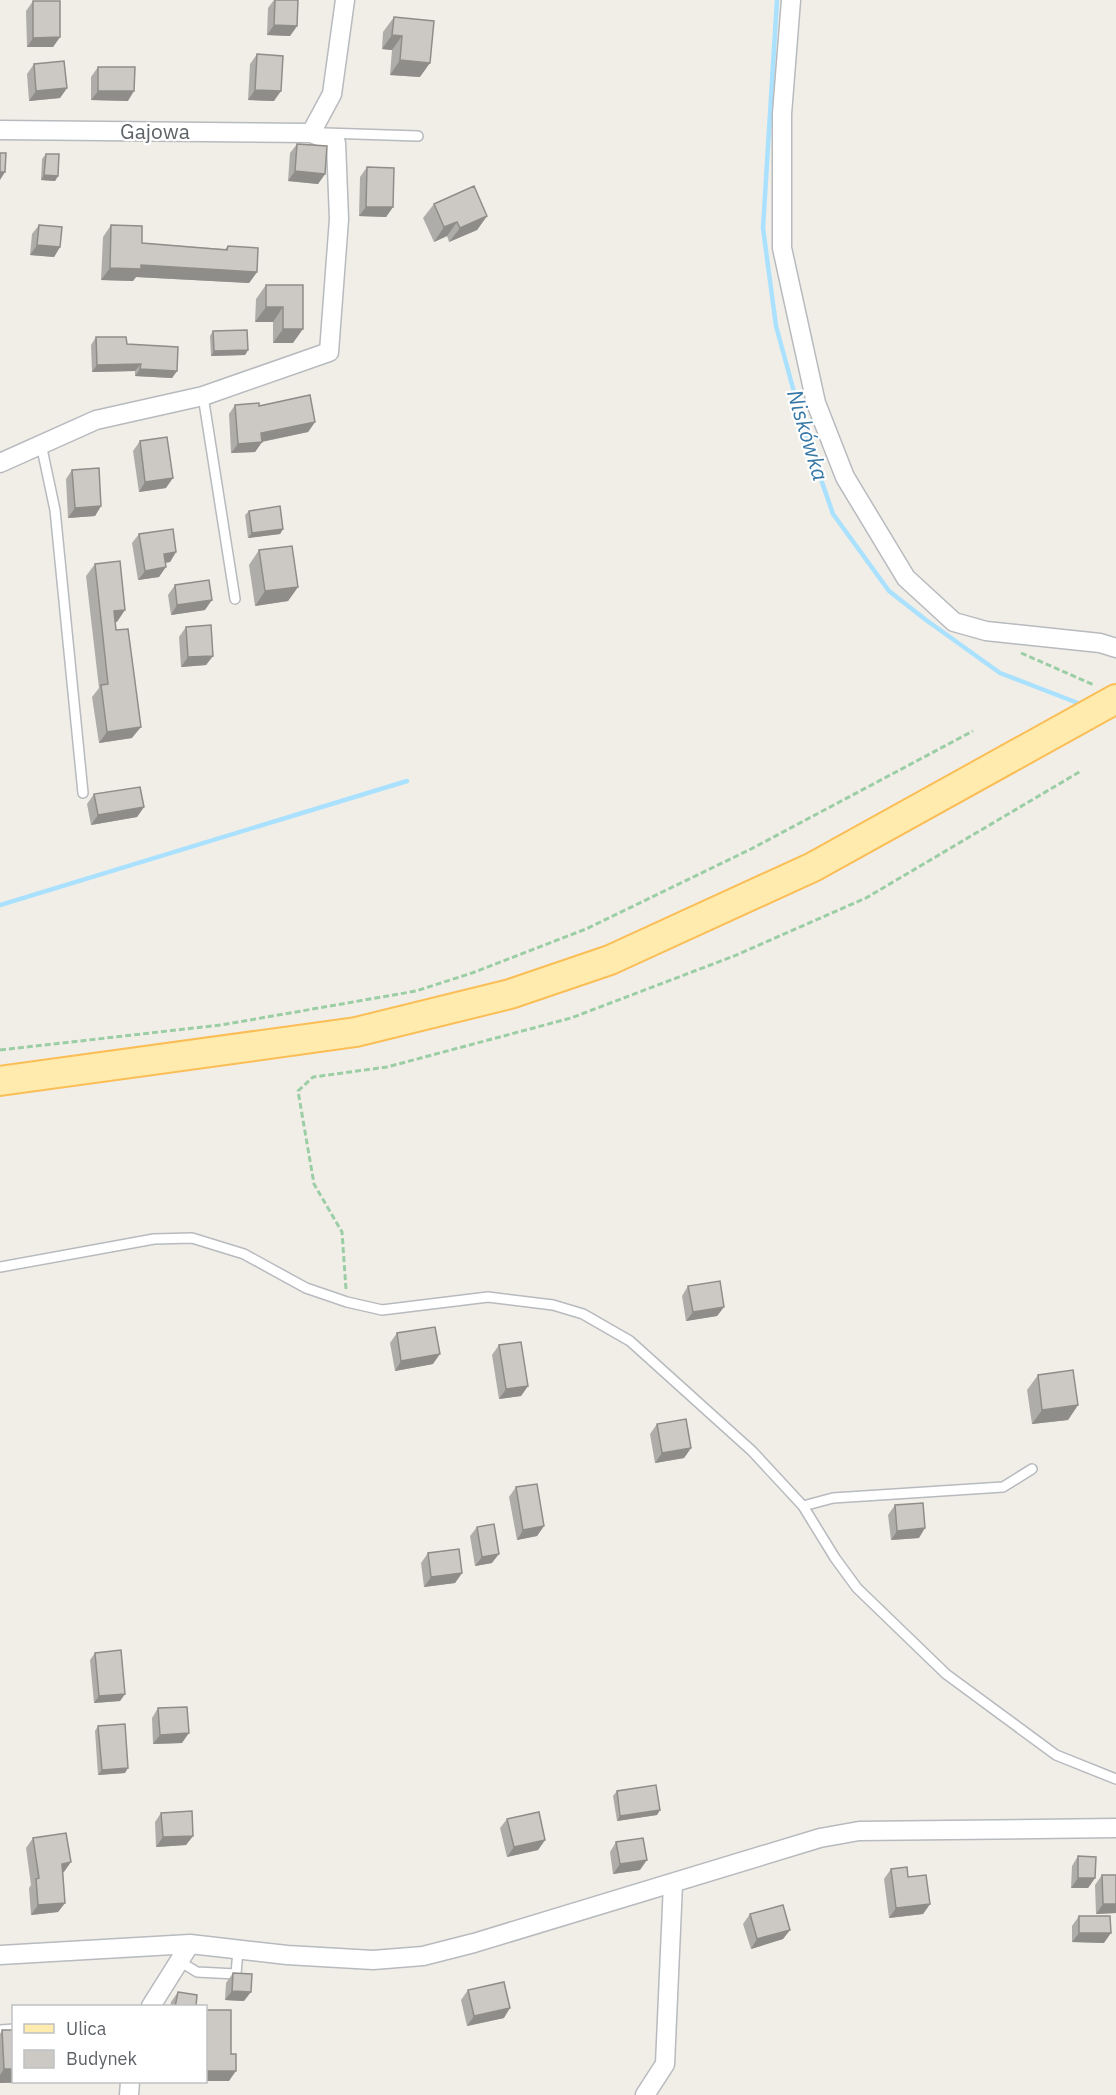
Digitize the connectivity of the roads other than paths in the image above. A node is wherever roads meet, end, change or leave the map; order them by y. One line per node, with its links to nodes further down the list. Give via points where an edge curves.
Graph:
1 (345, 0): 4 (street, via 332,94)
2 (791, 0): 10 (street, via 782,114 782,248 816,403 844,477 906,578 954,622 986,631)
3 (0, 130): 4 (street, Gajowa)
4 (311, 133): 5 (lane); 6 (street, via 336,143 339,219 329,352)
5 (418, 136)
6 (203, 396): 7 (street, via 96,420); 9 (lane)
7 (41, 444): 8 (street); 12 (lane, via 55,510)
8 (0, 463)
9 (235, 599)
10 (1116, 648)
11 (1110, 694): 13 (main road, via 1056,734 803,872 610,960 510,994 356,1032)
12 (83, 793)
13 (0, 1081)
14 (0, 1267): 16 (lane, via 154,1239 192,1238 244,1254 306,1288 382,1310 488,1297 553,1305 583,1314 630,1341 752,1451)
15 (1032, 1469): 16 (lane, via 1003,1487 833,1498)
16 (803, 1506): 17 (lane, via 857,1588 946,1674 1056,1755)
17 (1116, 1779)
18 (1116, 1828): 19 (street, via 860,1831 820,1838)
19 (673, 1884): 21 (street, via 423,1956 373,1960); 25 (street, via 665,2064)
20 (190, 1944): 21 (street); 22 (street); 23 (street)
21 (238, 1950): 23 (lane, via 236,1974 197,1972)
22 (0, 1955)
23 (179, 1961): 24 (street)
24 (152, 2005)
25 (645, 2095)

